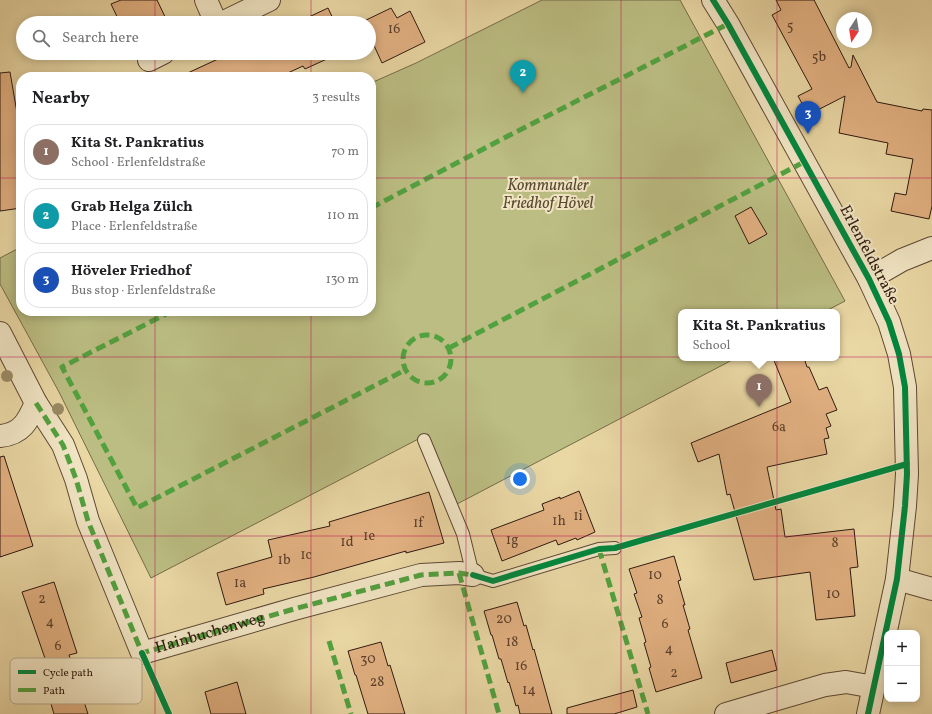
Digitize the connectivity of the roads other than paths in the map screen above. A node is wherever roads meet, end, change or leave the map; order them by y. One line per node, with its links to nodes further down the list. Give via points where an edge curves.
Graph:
1 (206, 0): 4 (street)
2 (269, 0): 5 (street)
3 (713, 0): 7 (street, Erlenfeldstraße)
4 (213, 16)
5 (236, 16)
6 (932, 248): 7 (street, via 902,260)
7 (869, 278): 14 (street, Erlenfeldstraße, via 889,322 905,387 906,506)
8 (0, 333): 9 (street)
9 (36, 403): 10 (street, via 28,420 19,430 7,436); 13 (street, Hainbuchenweg, via 63,445 88,521 142,653 421,575)
10 (0, 436)
11 (424, 440): 13 (lane, via 463,534)
12 (615, 548): 13 (lane, via 599,549 493,581)
13 (474, 575)
14 (897, 579): 15 (street); 16 (street, Erlenfeldstraße)
15 (932, 590)
16 (874, 687): 17 (street, via 846,682 825,685); 18 (street, Erlenfeldstraße)
17 (726, 714)
18 (868, 714)

